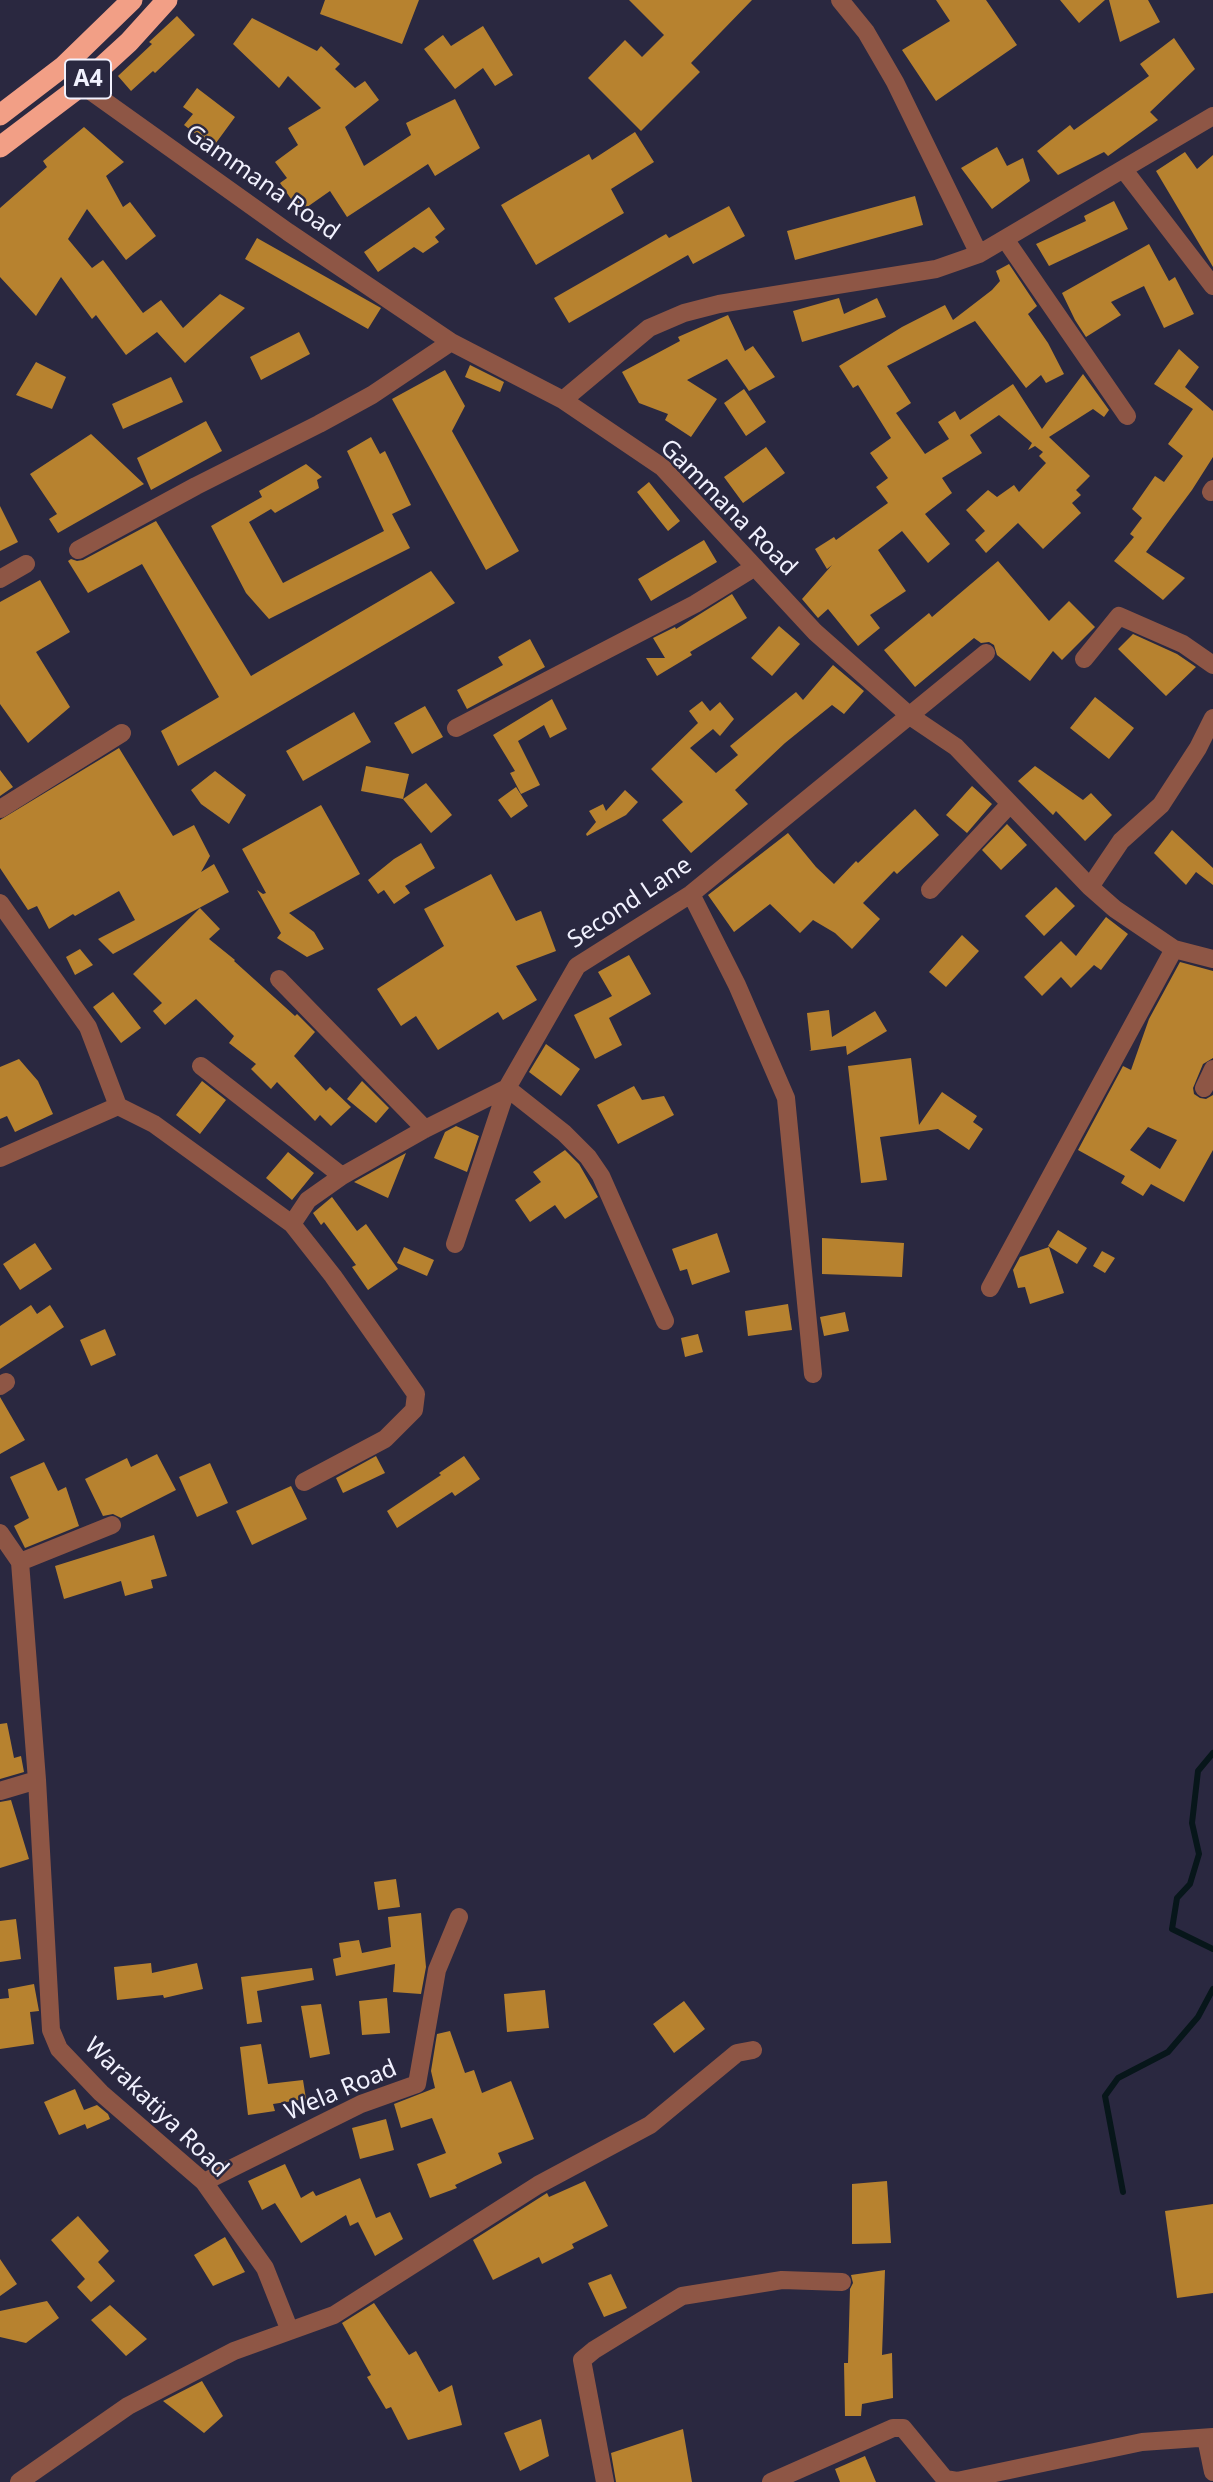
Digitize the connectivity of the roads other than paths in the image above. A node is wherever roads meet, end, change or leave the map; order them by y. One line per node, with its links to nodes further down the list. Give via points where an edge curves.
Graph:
1 (132, 0): 4 (highway, A4)
2 (167, 0): 5 (highway, A4)
3 (839, 0): 11 (street, via 866,32 895,82)
4 (64, 66): 5 (street, Gammana Road); 6 (highway, A4)
5 (82, 85): 8 (highway, A4); 13 (street, Gammana Road)
6 (0, 115)
7 (1213, 116): 9 (street)
8 (0, 147)
9 (1124, 170): 10 (street); 12 (street)
10 (1005, 239): 11 (street); 15 (street)
11 (979, 254): 14 (street, via 936,269 684,313 649,328)
12 (1213, 286)
13 (451, 342): 14 (street, Gammana Road); 16 (street, via 372,395)
14 (563, 400): 18 (street, Gammana Road, via 662,467)
15 (1127, 416)
16 (78, 550)
17 (26, 565): 19 (street)
18 (755, 567): 23 (street, Gammana Road, via 815,632); 25 (street, via 695,604)
19 (0, 579)
20 (986, 653): 23 (street, Second Lane)
21 (1084, 659): 22 (street, via 1119,616 1183,644)
22 (1213, 665)
23 (910, 716): 27 (street, Gammana Road, via 956,747); 31 (street, Second Lane)
24 (1213, 718): 29 (street, via 1161,805 1121,841)
25 (456, 728)
26 (122, 733): 28 (street)
27 (1010, 804): 29 (street, Gammana Road); 30 (street)
28 (0, 809)
29 (1090, 887): 33 (street, Gammana Road)
30 (930, 890)
31 (691, 894): 38 (street, Second Lane, via 577,966); 48 (street, via 786,1098)
32 (0, 902): 40 (street, via 88,1027)
33 (1174, 949): 34 (street, Gammana Road); 46 (street)
34 (1213, 959)
35 (279, 979): 41 (street)
36 (201, 1066): 43 (street)
37 (1213, 1069): 39 (street)
38 (507, 1088): 41 (street); 45 (street, Second Lane); 47 (street, via 564,1133 601,1176)
39 (1204, 1088)
40 (118, 1106): 42 (street); 44 (street, via 154,1124)
41 (425, 1129): 43 (street)
42 (0, 1158)
43 (342, 1176): 44 (street, via 308,1200)
44 (292, 1224): 49 (street, via 416,1394 414,1410 384,1439)
45 (455, 1244)
46 (990, 1288)
47 (665, 1321)
48 (813, 1374)
49 (304, 1482)
50 (112, 1525): 52 (street)
51 (0, 1533): 52 (street)
52 (20, 1562): 53 (street, Warakatiya Road)
53 (37, 1780): 54 (street); 57 (street, Warakatiya Road, via 51,2031 59,2049 100,2093)
54 (0, 1791)
55 (459, 1917): 57 (street, Wela Road, via 437,1970 417,2084 361,2104)
56 (752, 2050): 59 (street, via 737,2053 650,2125 538,2185 334,2315)
57 (204, 2182): 59 (street, Warakatiya Road, via 265,2268)
58 (842, 2282): 63 (street, via 782,2280 682,2296 582,2360)
59 (290, 2331): 62 (street, via 234,2351 128,2406)
60 (1210, 2437): 61 (street); 64 (street, via 1142,2442 957,2481 945,2479 902,2428 893,2428)
61 (1213, 2472)
62 (19, 2482)
63 (606, 2482)
64 (771, 2482)

